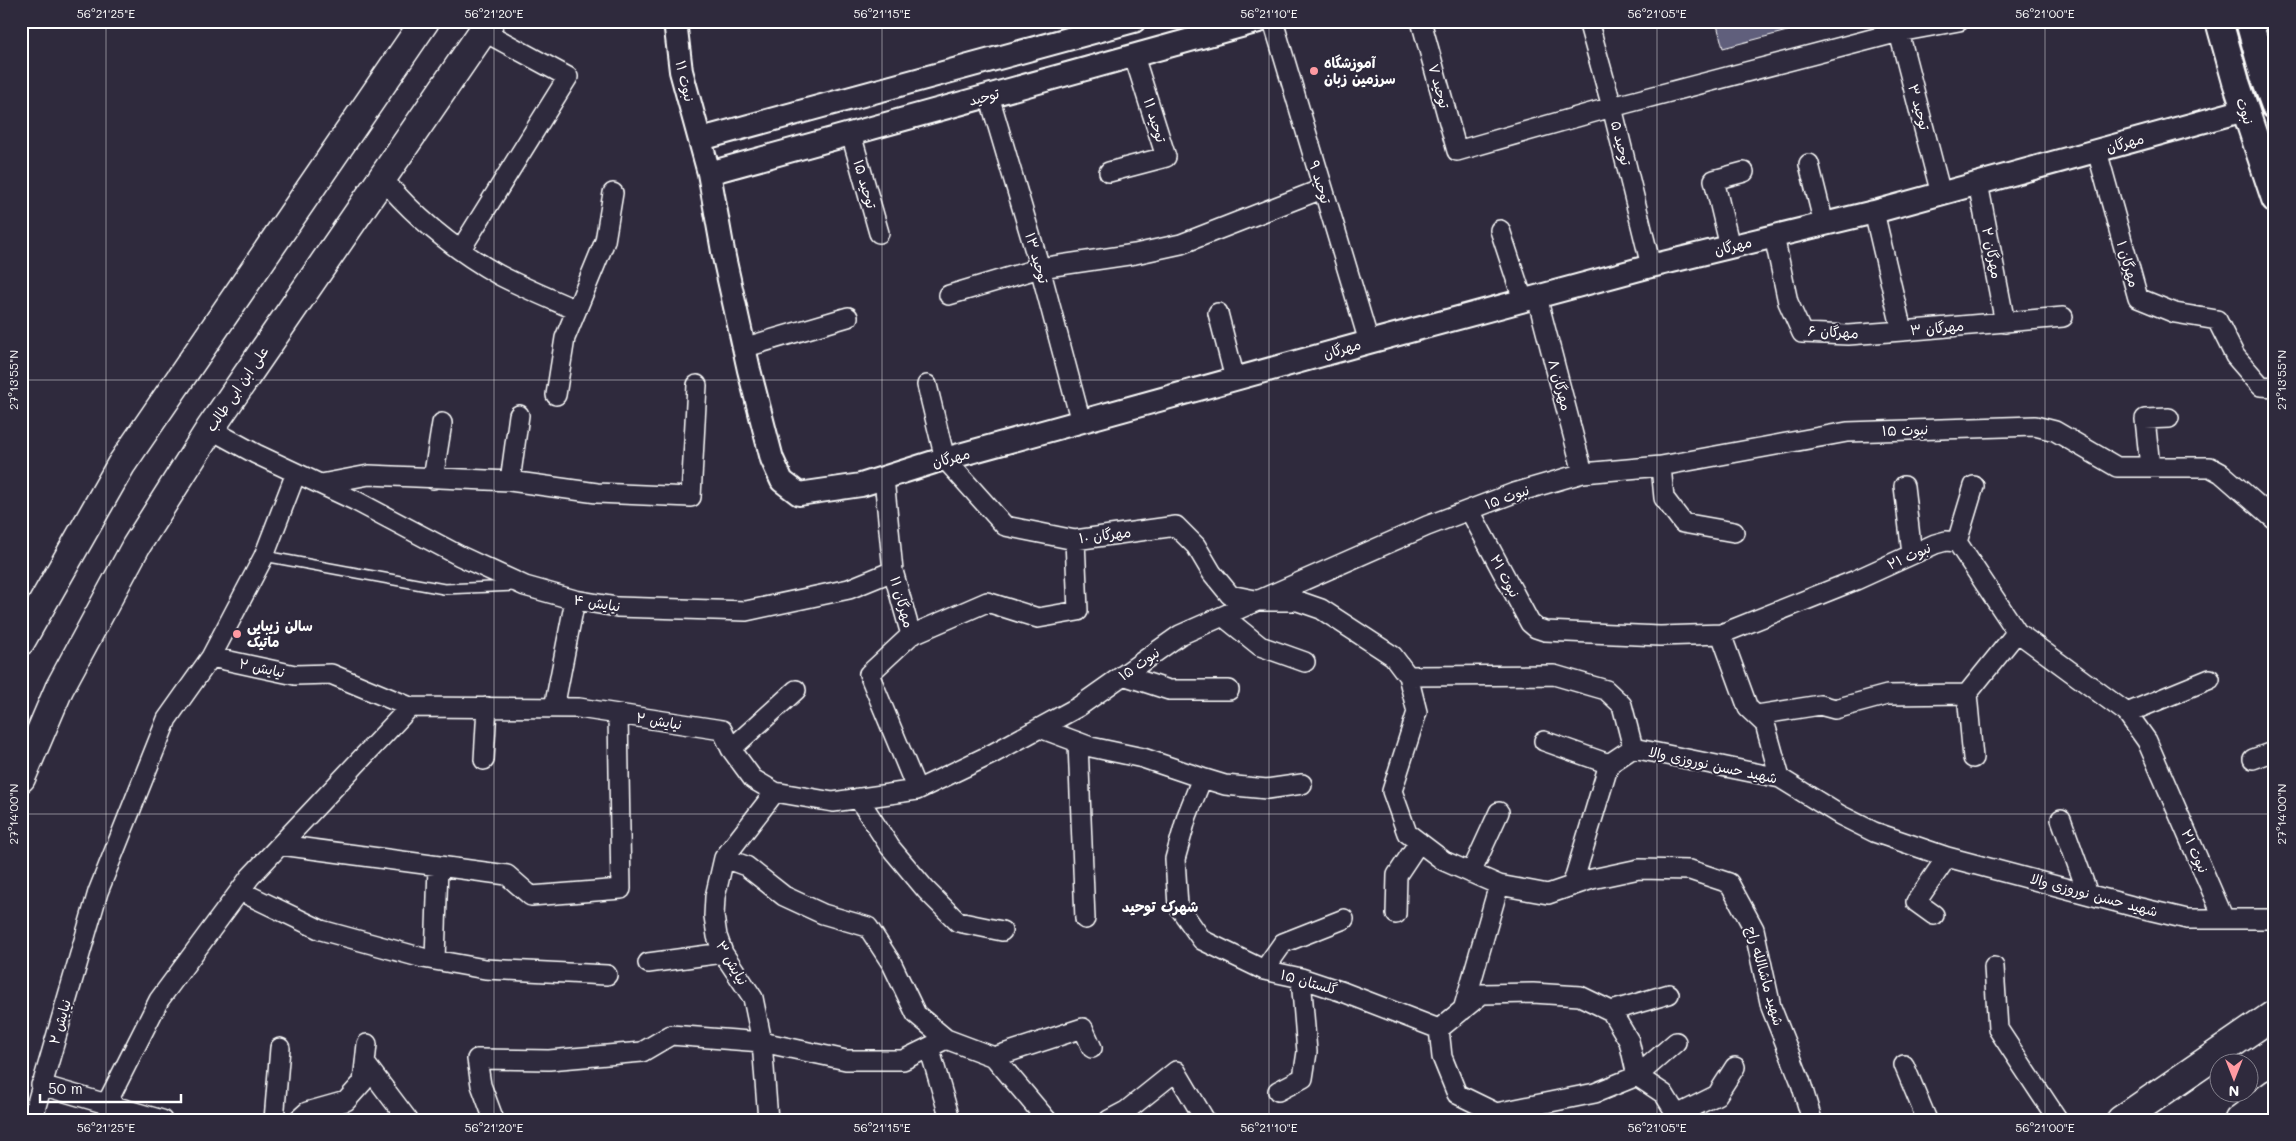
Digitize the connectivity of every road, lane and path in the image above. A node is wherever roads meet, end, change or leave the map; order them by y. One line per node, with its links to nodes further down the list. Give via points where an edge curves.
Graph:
1 (425, 21): 87 (main road, via 121,465)
2 (675, 21): 20 (street, نبوت ۱۱, via 681,71)
3 (1134, 21): 20 (street)
4 (1259, 21): 14 (street, توحید)
5 (1273, 21): 28 (street, توحید ۹)
6 (1422, 21): 17 (street, توحید ۷, via 1457,151)
7 (1588, 21): 17 (street, توحید ۵)
8 (1959, 21): 12 (street)
9 (2219, 21): 18 (main road, نبوت)
10 (2249, 21): 13 (main road)
11 (486, 26): 26 (main road, علی ابن ابی طالب); 38 (street, via 568,77)
12 (1898, 27): 17 (street); 30 (street, توحید ۳)
13 (2265, 45): 16 (main road)
14 (1134, 56): 15 (street, توحید); 23 (street, توحید ۱۱, via 1166,157)
15 (989, 96): 19 (street, توحید); 40 (street, توحید ۱۳)
16 (2274, 103)
17 (1612, 107): 39 (street, توحید ۵)
18 (2245, 110): 21 (street, مهرگان); 31 (main road, نبوت)
19 (851, 134): 25 (street, توحید); 35 (street, توحید ۱۵)
20 (701, 140): 25 (street, مهرگان)
21 (2097, 151): 27 (street, مهرگان); 54 (street, مهرگان ۱, via 2138,298 2176,312 2217,320 2236,356 2254,378 2261,386)
22 (1809, 164): 33 (street)
23 (1109, 172)
24 (1744, 172): 37 (street, via 1714,180)
25 (709, 173): 50 (street, مهرگان)
26 (382, 178): 38 (street, via 406,206); 60 (main road, علی ابن ابی طالب)
27 (1978, 183): 30 (street, مهرگان); 47 (street, مهرگان ۲)
28 (1322, 189): 40 (street, via 1181,244); 49 (street, توحید ۹)
29 (613, 193): 43 (street, via 605,241)
30 (1941, 194): 32 (street, مهرگان)
31 (2275, 199)
32 (1874, 212): 33 (street, مهرگان); 48 (street, مهرگان ۳)
33 (1824, 224): 36 (street, مهرگان)
34 (1500, 230): 42 (street, مهرگان ۸)
35 (879, 233)
36 (1774, 236): 37 (street, مهرگان); 48 (street, مهرگان ۶, via 1788,302 1802,333 1848,335)
37 (1730, 247): 39 (street, مهرگان)
38 (461, 249): 43 (street, via 499,274)
39 (1651, 266): 42 (street, مهرگان)
40 (1040, 268): 41 (street); 58 (street, توحید ۱۳)
41 (949, 295)
42 (1530, 298): 49 (street, مهرگان); 65 (street, مهرگان ۸)
43 (576, 310): 55 (street, via 565,338)
44 (1218, 312): 51 (street)
45 (848, 317): 50 (street)
46 (2064, 317): 47 (street, مهرگان ۳)
47 (2005, 322): 48 (street, مهرگان ۳)
48 (1902, 331)
49 (1369, 342): 51 (street, مهرگان)
50 (743, 348): 66 (street, مهرگان, via 772,459 782,481 799,494 861,485)
51 (1235, 379): 58 (street, مهرگان)
52 (697, 385): 68 (street, via 691,497 596,493)
53 (927, 385): 61 (street)
54 (2275, 387)
55 (556, 395)
56 (519, 415): 68 (street)
57 (2169, 418): 63 (street, via 2145,419)
58 (1081, 422): 61 (street, مهرگان)
59 (442, 423): 67 (street)
60 (210, 429): 64 (street, نیایش ۴); 112 (main road, علی ابن ابی طالب, via 136,546 59,689)
61 (945, 459): 66 (street, مهرگان); 75 (street, مهرگان ۱۰, via 1005,526)
62 (1661, 466): 63 (street, نبوت ۱۵, via 1846,432 2035,426 2055,431 2117,467); 65 (street, نبوت ۱۵); 74 (street, via 1664,498 1684,523)
63 (2150, 467): 73 (street, نبوت ۱۵, via 2210,466)
64 (296, 473): 69 (street, نیایش ۴); 78 (street)
65 (1583, 473): 72 (street, نبوت ۱۵, via 1514,493)
66 (884, 478): 79 (street, مهرگان ۱۱)
67 (433, 479): 68 (street); 69 (street, via 369,475)
68 (510, 481)
69 (321, 484): 80 (street, نیایش ۴)
70 (1904, 486): 77 (street)
71 (1974, 486): 76 (street)
72 (1470, 511): 82 (street, نبوت ۱۵, via 1427,526); 85 (street, نبوت ۲۱, via 1530,623 1536,628 1660,636)
73 (2275, 520)
74 (1734, 532)
75 (1075, 540): 82 (street, مهرگان ۱۰, via 1176,526 1196,546 1230,595); 86 (street, via 1078,611 1038,618 987,602)
76 (1956, 542): 77 (street, نبوت ۲۱, via 1946,541); 84 (street, نبوت ۲۱)
77 (1912, 554): 85 (street, نبوت ۲۱)
78 (264, 556): 80 (lane, via 444,589); 88 (street)
79 (893, 571): 81 (street, نیایش ۴, via 850,589 746,612 617,607); 86 (street, مهرگان ۱۱)
80 (525, 586): 81 (street, نیایش ۴)
81 (575, 600): 98 (street)
82 (1260, 601): 83 (street, نبوت ۱۵); 91 (street, شهید ماشاالله راج, via 1298,601 1321,609 1393,656)
83 (1224, 617): 89 (street, via 1260,646); 90 (street, نبوت ۱۵, via 1180,635)
84 (2017, 632): 95 (street); 99 (street, نبوت ۲۱)
85 (1721, 634): 101 (street, via 1748,708)
86 (911, 635): 116 (street, مهرگان ۱۱, via 869,674)
87 (21, 641)
88 (212, 657): 96 (street, نیایش ۲, via 295,675 331,674); 161 (street, نیایش ۲, via 166,719 98,892)
89 (1305, 662)
90 (1123, 675): 94 (street, via 1169,690); 102 (street, نبوت ۱۵, via 1078,707)
91 (1408, 676): 105 (street, شهید حسن نوروزی والا, via 1554,675 1606,690 1622,706); 121 (street, شهید ماشاالله راج, via 1417,712 1392,791 1406,833)
92 (2210, 679): 99 (street)
93 (796, 690): 106 (street)
94 (1229, 690)
95 (1967, 694): 101 (street, via 1887,694 1835,709 1820,705); 108 (street)
96 (410, 707): 97 (street, نیایش ۲); 122 (street)
97 (487, 707): 98 (street, نیایش ۲); 110 (street)
98 (554, 708): 100 (street, نیایش ۲)
99 (2127, 713): 135 (street, نبوت ۲۱, via 2147,741)
100 (618, 714): 106 (street, نیایش ۲, via 722,730); 125 (street, via 621,888 531,896 507,875)
101 (1758, 716): 114 (street, via 1765,724)
102 (1040, 728): 104 (street); 116 (street, نبوت ۱۵)
103 (1544, 741): 111 (street)
104 (1078, 743): 113 (street, via 1143,758); 133 (street)
105 (1633, 748): 111 (street); 114 (street, شهید حسن نوروزی والا)
106 (730, 749): 117 (street, نیایش ۲, via 753,779)
107 (2275, 751): 109 (street)
108 (1973, 758)
109 (2253, 759)
110 (484, 760)
111 (1610, 764): 128 (street)
112 (21, 778)
113 (1202, 778): 115 (street, via 1225,785 1267,789); 142 (street, گلستان ۱۵, via 1175,860 1178,906 1202,940)
114 (1780, 778): 123 (street, شهید حسن نوروزی والا, via 1874,832)
115 (1302, 784)
116 (917, 790): 118 (street, نبوت ۱۵)
117 (775, 792): 118 (street, نبوت ۱۵, via 833,802); 124 (street, نیایش ۳)
118 (858, 798): 137 (street, via 890,847 958,922)
119 (1499, 812): 126 (street)
120 (2061, 820): 130 (street)
121 (1418, 842): 126 (street, شهید ماشاالله راج, via 1444,861); 131 (street, via 1397,875)
122 (281, 845): 125 (street); 129 (street)
123 (1947, 857): 130 (street, شهید حسن نوروزی والا); 132 (street, via 1916,902)
124 (724, 858): 138 (street, نیایش ۳, via 714,916); 152 (street, via 746,866 784,896 823,914 868,927 892,964 916,1014)
125 (438, 866): 139 (street)
126 (1471, 873): 127 (street, شهید ماشاالله راج)
127 (1500, 885): 128 (street, شهید ماشاالله راج, via 1548,894); 146 (street)
128 (1572, 886): 178 (street, شهید ماشاالله راج, via 1639,868 1690,870 1729,883 1754,930 1771,1007)
129 (240, 891): 139 (street, via 321,930); 164 (street, via 159,1000)
130 (2088, 894): 135 (street, شهید حسن نوروزی والا, via 2187,919)
131 (1396, 914)
132 (1934, 915)
133 (1085, 919)
134 (1344, 919): 142 (street, via 1283,943)
135 (2224, 919): 136 (street, شهید حسن نوروزی والا)
136 (2275, 919)
137 (1002, 931)
138 (723, 952): 140 (street); 150 (street, نیایش ۳, via 753,998)
139 (435, 960): 143 (street, via 485,969)
140 (648, 964)
141 (1994, 967): 180 (street, via 1998,1029)
142 (1264, 970): 144 (street, گلستان ۱۵)
143 (607, 975)
144 (1301, 978): 149 (street, گلستان ۱۵); 162 (street, via 1307,1052 1303,1078)
145 (1669, 994): 147 (street)
146 (1463, 1010): 147 (street, via 1482,994 1533,993 1580,996); 149 (street)
147 (1611, 1011): 160 (street, via 1629,1041)
148 (2275, 1014): 181 (main road)
149 (1439, 1029): 166 (street, via 1442,1057 1457,1094)
150 (762, 1042): 152 (street, via 846,1060 903,1060); 173 (street, via 670,1035 642,1052 549,1060 477,1059 481,1085); 174 (street, نیایش ۳)
151 (1676, 1042): 160 (street)
152 (938, 1043): 156 (street); 165 (street)
153 (367, 1044): 157 (street)
154 (280, 1048): 170 (street)
155 (1092, 1048): 156 (street, via 1083,1028)
156 (994, 1057): 175 (street)
157 (365, 1063): 171 (street, via 363,1082 346,1101 307,1112); 172 (street)
158 (1904, 1065): 179 (street)
159 (1735, 1067): 167 (street, via 1717,1095)
160 (1637, 1076): 166 (street, via 1595,1093); 167 (street, via 1664,1094)
161 (41, 1085): 164 (street); 168 (street, نیایش ۲)
162 (1278, 1091)
163 (2271, 1102): 182 (main road)
164 (107, 1103): 169 (street)
165 (948, 1112)
166 (1505, 1116)
167 (1678, 1117)
168 (32, 1120)
169 (162, 1120)
170 (274, 1120)
171 (298, 1120)
172 (408, 1120)
173 (494, 1120)
174 (768, 1120)
175 (1047, 1120)
176 (1109, 1120): 177 (street, via 1126,1111 1176,1071)
177 (1205, 1120)
178 (1812, 1120)
179 (1927, 1120)
180 (2058, 1120)
181 (2121, 1120)
182 (2239, 1120)

